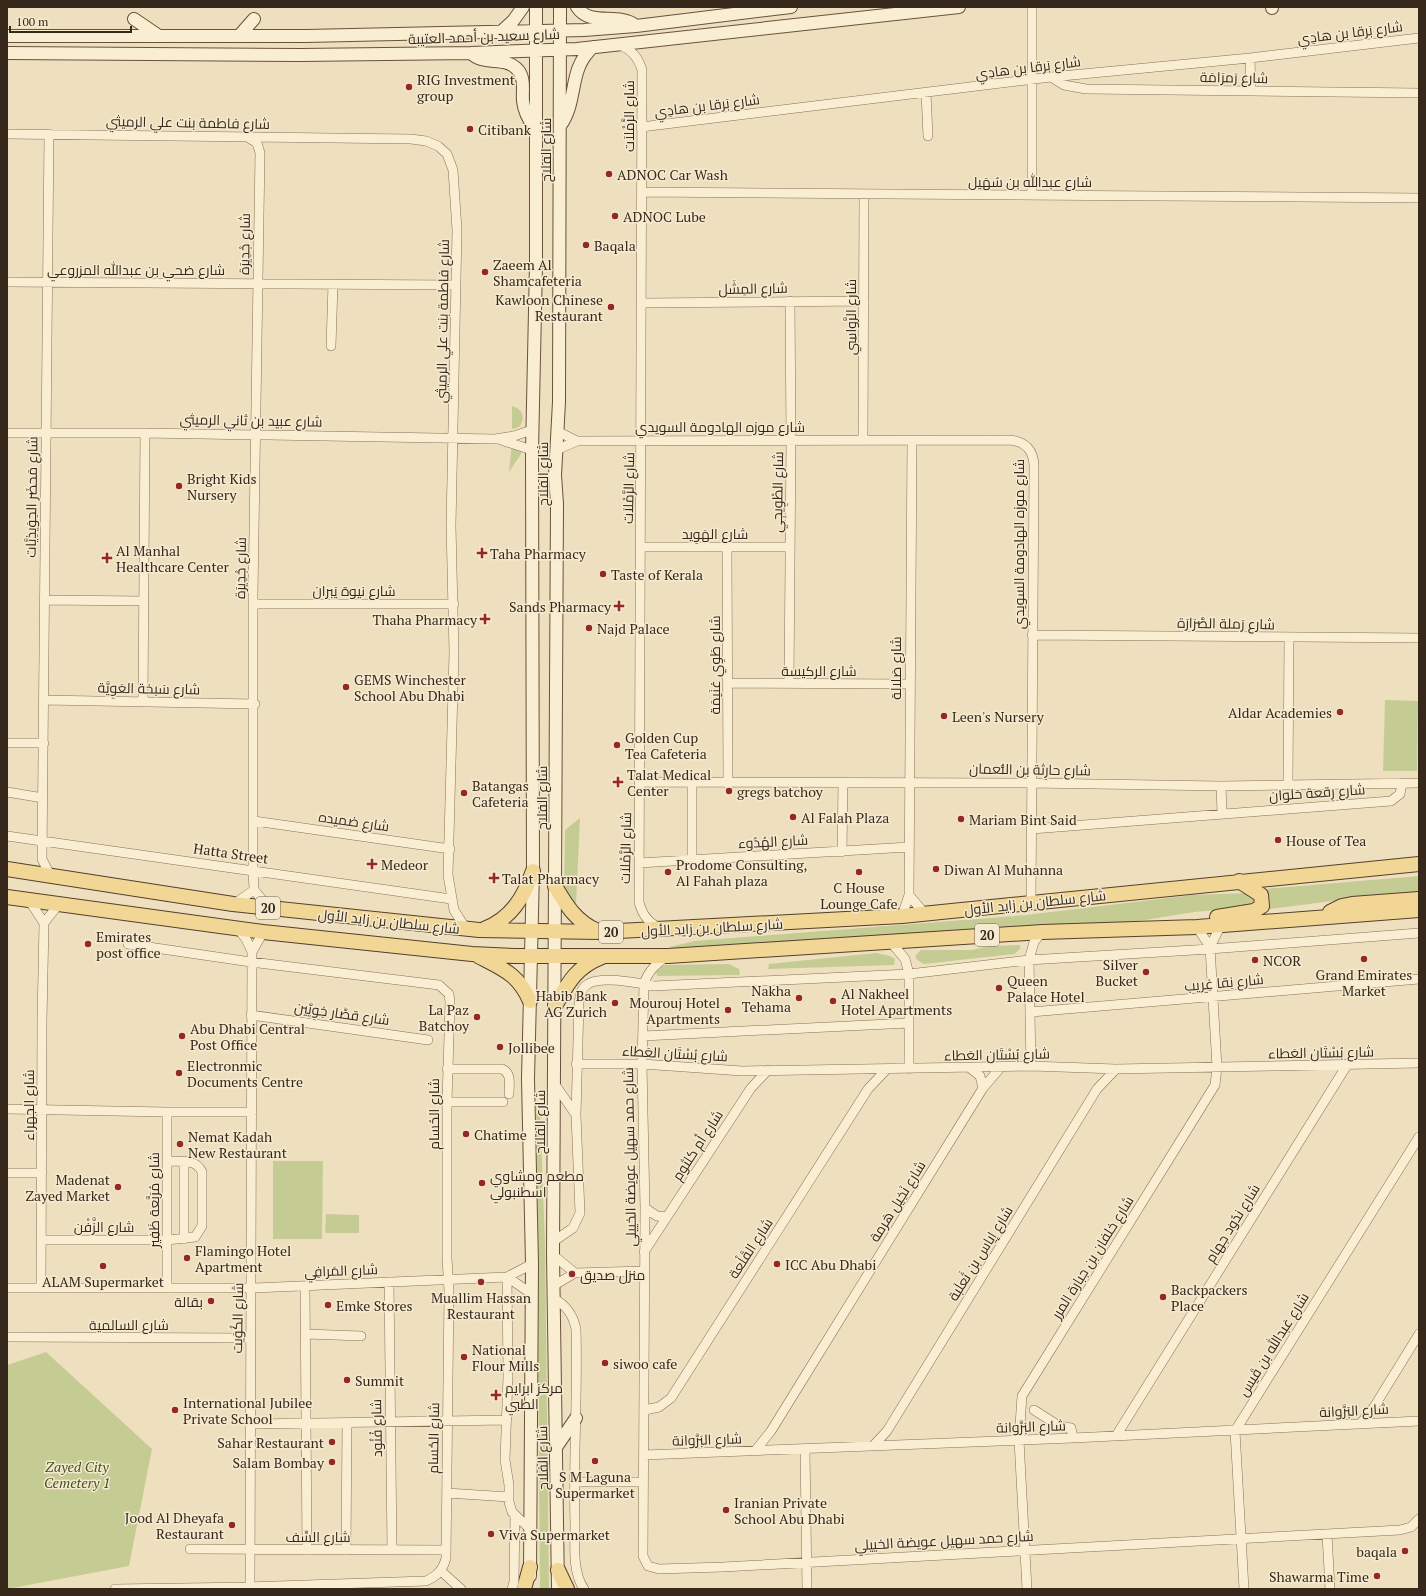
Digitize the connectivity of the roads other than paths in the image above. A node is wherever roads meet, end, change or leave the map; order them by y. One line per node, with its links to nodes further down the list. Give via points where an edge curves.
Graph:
1 (523, 7): 13 (main road, via 513,22)
2 (536, 7): 11 (main road, شارع الفلاح)
3 (560, 7): 12 (main road, شارع الفلاح)
4 (577, 7): 10 (main road, via 591,18 619,18)
5 (791, 7): 10 (main road, شارع سعيد بن أحمد العتيبة)
6 (959, 7): 18 (main road, شارع سعيد بن أحمد العتيبة)
7 (1032, 7): 26 (street)
8 (254, 18): 16 (main road)
9 (134, 19): 15 (main road)
10 (636, 26): 12 (main road, شارع سعيد بن أحمد العتيبة)
11 (535, 31): 12 (main road, شارع سعيد بن أحمد العتيبة); 13 (main road, شارع سعيد بن أحمد العتيبة); 21 (main road, شارع الفلاح)
12 (559, 31): 20 (main road, شارع الفلاح)
13 (500, 32): 16 (main road, شارع سعيد بن أحمد العتيبة)
14 (7, 36): 15 (main road, شارع سعيد بن أحمد العتيبة)
15 (160, 36): 16 (main road, شارع سعيد بن أحمد العتيبة)
16 (239, 36)
17 (1419, 38): 24 (street, شارع بَرقا بن هادِي)
18 (618, 44): 19 (main road, شارع سعيد بن أحمد العتيبة); 31 (street, شارع الرَّمْلاَت, via 627,48 640,61)
19 (593, 47): 20 (main road, شارع سعيد بن أحمد العتيبة); 30 (main road, via 578,67 570,107)
20 (559, 49): 21 (main road, شارع سعيد بن أحمد العتيبة); 30 (main road, شارع الفلاح)
21 (535, 51): 23 (main road, شارع سعيد بن أحمد العتيبة); 32 (main road, شارع الفلاح)
22 (7, 53): 23 (main road, شارع سعيد بن أحمد العتيبة)
23 (470, 53): 32 (main road, via 482,60 505,62 518,70 523,79 524,106)
24 (1250, 58): 25 (street, شارع بَرقا بن هادِي); 27 (street)
25 (1051, 77): 26 (street, شارع بَرقا بن هادِي); 27 (street, شارع رَمرَامَة, via 1064,85 1078,88)
26 (1032, 80): 28 (street, شارع بَرقا بن هادِي); 38 (street)
27 (1251, 91): 29 (street, شارع رَمرَامَة)
28 (926, 93): 31 (street, شارع بَرقا بن هادِي); 35 (street)
29 (1419, 93)
30 (560, 127): 51 (main road, شارع الفلاح)
31 (641, 127): 37 (street, شارع الرَّمْلاَت)
32 (535, 128): 50 (main road, شارع الفلاح, via 536,264)
33 (7, 134): 34 (street, شارع فاطمة بنت علي الرميثي)
34 (49, 134): 36 (street, شارع فاطمة بنت علي الرميثي); 42 (street, شارع مَحضَر الحِوَيذِيَّات)
35 (928, 136)
36 (244, 137): 43 (street, شارع جْدِيرَة, via 255,140 259,147); 45 (street, شارع فاطمة بنت علي الرميثي, via 412,139 438,146 446,154 453,170 457,230)
37 (642, 192): 39 (street, شارع عبدالله بن سُهَيل, via 740,191); 48 (street, شارع الرَّمْلاَت)
38 (1032, 194): 39 (street, شارع عبدالله بن سُهَيل); 40 (street, شارع عبدالله بن سُهَيل)
39 (864, 195): 46 (street, شارع الرَّواسِي)
40 (1419, 198)
41 (7, 282): 42 (street, شارع ضحي بن عبدالله المزروعي)
42 (48, 283): 43 (street, شارع ضحي بن عبدالله المزروعي); 53 (street, شارع مَحضَر الحِوَيذِيَّات)
43 (257, 284): 44 (street, شارع ضحي بن عبدالله المزروعي); 55 (street, شارع جْدِيرَة)
44 (333, 284): 45 (street, شارع ضحي بن عبدالله المزروعي); 49 (street)
45 (456, 285): 56 (street, شارع فاطمة بنت علي الرميثي)
46 (864, 301): 47 (street, شارع المِشَل); 60 (street, شارع الرَّواسِي)
47 (790, 302): 48 (street, شارع المِشَل); 59 (street, شارع الطْوِيجِي)
48 (643, 303): 58 (street, شارع الرَّمْلاَت)
49 (331, 346)
50 (532, 430): 57 (street, شارع عبيد بن ثاني الرميثي); 63 (main road, شارع الفلاح)
51 (557, 431): 61 (street, شارع موزه الهادومة السويدي); 64 (main road, شارع الفلاح)
52 (7, 433): 53 (street, شارع عبيد بن ثاني الرميثي)
53 (47, 433): 54 (street, شارع عبيد بن ثاني الرميثي); 68 (street, شارع مَحضَر الحِوَيذِيَّات)
54 (144, 433): 55 (street, شارع عبيد بن ثاني الرميثي); 69 (street)
55 (256, 434): 56 (street, شارع عبيد بن ثاني الرميثي); 70 (street, شارع جْدِيرَة)
56 (454, 438): 57 (street, شارع عبيد بن ثاني الرميثي); 71 (street, شارع فاطمة بنت علي الرميثي, via 451,526)
57 (495, 439): 63 (street, شارع عبيد بن ثاني الرميثي)
58 (642, 440): 59 (street, شارع موزه الهادومة السويدي); 61 (street, شارع موزه الهادومة السويدي); 65 (street, شارع الرَّمْلاَت)
59 (792, 440): 60 (street, شارع موزه الهادومة السويدي); 67 (street, شارع الطْوِيجِي)
60 (863, 440): 62 (street, شارع موزه الهادومة السويدي)
61 (578, 441): 64 (street, شارع موزه الهادومة السويدي)
62 (912, 441): 72 (street, شارع موزه الهادومة السويدي, via 1016,441 1028,447 1032,453); 77 (street, شارع صَلالة)
63 (532, 450): 109 (main road, شارع الفلاح)
64 (556, 450): 113 (main road, شارع الفلاح)
65 (641, 547): 66 (street, شارع الهَوِيد); 83 (street, شارع الرَّمْلاَت)
66 (727, 547): 67 (street, شارع الهَوِيد); 75 (street, شارع طَوِي غنَيمَة)
67 (790, 547): 76 (street, شارع الطْوِيجِي)
68 (44, 600): 69 (street); 78 (street, شارع مَحضَر الحِوَيذِيَّات)
69 (144, 601): 79 (street)
70 (253, 604): 71 (street, شارع نيوة يَبران); 80 (street, شارع جْدِيرَة)
71 (454, 604): 101 (street, شارع فاطمة بنت علي الرميثي)
72 (1032, 635): 73 (street, شارع رَملة الصَّرَارَة); 86 (street, شارع موزه الهادومة السويدي)
73 (1289, 637): 74 (street, شارع رَملة الصَّرَارَة); 91 (street)
74 (1419, 638)
75 (728, 683): 76 (street, شارع الركيسة); 90 (street, شارع طَوِي غنَيمَة)
76 (789, 683): 77 (street, شارع الركيسة)
77 (909, 684): 84 (street, شارع صَلالة)
78 (44, 700): 79 (street, شارع سَبخة العَوِيَّة); 82 (street, شارع مَحضَر الحِوَيذِيَّات)
79 (144, 702): 80 (street, شارع سَبخة العَوِيَّة)
80 (254, 704): 96 (street, شارع جْدِيرَة)
81 (7, 742): 82 (street)
82 (44, 743): 94 (street, شارع مَحضَر الحِوَيذِيَّات)
83 (640, 782): 89 (street, شارع حارِثة بن النُّعمان); 105 (street, شارع الرَّمْلاَت)
84 (909, 782): 85 (street, شارع حارِثة بن النُّعمان); 86 (street, شارع حارِثة بن النُّعمان); 100 (street, شارع صَلالة)
85 (843, 783): 90 (street, شارع حارِثة بن النُّعمان); 102 (street)
86 (1032, 783): 92 (street, شارع حارِثة بن النُّعمان); 97 (street, شارع موزه الهادومة السويدي)
87 (1402, 783): 88 (street, شارع حارِثة بن النُّعمان); 91 (street, شارع حارِثة بن النُّعمان); 95 (street, شارع رِقعة حَلوان, via 1400,794 1391,801)
88 (1419, 783)
89 (692, 784): 90 (street, شارع حارِثة بن النُّعمان); 104 (street)
90 (728, 784)
91 (1288, 784): 92 (street, شارع حارِثة بن النُّعمان)
92 (1221, 786): 95 (street)
93 (7, 792): 94 (street)
94 (43, 798): 99 (street, شارع مَحضَر الحِوَيذِيَّات)
95 (1222, 813): 97 (street, شارع رِقعة حَلوان)
96 (254, 822): 101 (street, شارع ضميده); 108 (street, شارع جْدِيرَة)
97 (1032, 829): 120 (street, شارع موزه الهادومة السويدي)
98 (7, 836): 99 (street, Hatta Street)
99 (42, 841): 103 (street, شارع مَحضَر الحِوَيذِيَّات); 108 (street, Hatta Street)
100 (909, 847): 102 (street, شارع الهُدُوء); 115 (street, شارع صَلالة)
101 (450, 849): 117 (street, شارع فاطمة بنت علي الرميثي, via 448,875)
102 (842, 852): 104 (street, شارع الهُدُوء)
103 (42, 859): 110 (street, شارع مَحضَر الحِوَيذِيَّات); 111 (street, شارع مَحضَر الحِوَيذِيَّات)
104 (692, 860): 105 (street, شارع الهُدُوء)
105 (639, 863): 134 (street, شارع الرَّمْلاَت, via 641,910 651,923)
106 (1417, 863): 112 (main road, شارع سلطان بن زايد الأول / 20)
107 (7, 869): 110 (main road, شارع سلطان بن زايد الأول / 20)
108 (253, 870): 114 (street, شارع جْدِيرَة); 117 (street, Hatta Street)
109 (533, 871): 133 (main road, via 527,888 512,911 502,920); 135 (main road, شارع الفلاح)
110 (35, 873): 111 (main road, شارع سلطان بن زايد الأول / 20)
111 (50, 875): 122 (main road, شارع سلطان بن زايد الأول / 20)
112 (1239, 881): 120 (main road, شارع سلطان بن زايد الأول / 20); 130 (main road, via 1261,895 1263,902 1259,909 1198,920)
113 (555, 886): 137 (main road, شارع الفلاح); 138 (main road, via 573,915)
114 (254, 890): 122 (street); 123 (street)
115 (909, 895): 125 (street); 126 (street, شارع صَلالة)
116 (7, 897): 119 (main road, شارع سلطان بن زايد الأول / 20)
117 (451, 899): 133 (street, شارع فاطمة بنت علي الرميثي, via 454,910)
118 (1419, 899): 127 (main road, via 1342,906)
119 (29, 900): 121 (main road, شارع سلطان بن زايد الأول / 20); 128 (street)
120 (1031, 902): 125 (main road, شارع سلطان بن زايد الأول / 20)
121 (59, 904): 128 (street); 132 (main road, شارع سلطان بن زايد الأول / 20)
122 (233, 904): 123 (main road, شارع سلطان بن زايد الأول / 20)
123 (269, 908): 133 (main road, شارع سلطان بن زايد الأول / 20)
124 (1419, 910): 127 (main road, شارع سلطان بن زايد الأول / 20)
125 (924, 914): 126 (main road, شارع سلطان بن زايد الأول / 20)
126 (902, 916): 134 (main road, شارع سلطان بن زايد الأول / 20)
127 (1321, 917): 129 (main road, شارع سلطان بن زايد الأول / 20)
128 (44, 923): 190 (street, شارع الجهراء)
129 (1221, 925): 131 (main road, شارع سلطان بن زايد الأول / 20); 143 (street, شارع خلفان بن جبارة المرر)
130 (1183, 927): 131 (main road, شارع سلطان بن زايد الأول / 20); 139 (main road, شارع سلطان بن زايد الأول / 20)
131 (1197, 927): 143 (street)
132 (238, 928): 136 (main road, شارع سلطان بن زايد الأول / 20); 144 (street, شارع الكُوَيت)
133 (473, 930): 135 (main road, شارع سلطان بن زايد الأول / 20)
134 (666, 930): 138 (main road, شارع سلطان بن زايد الأول / 20)
135 (531, 931): 137 (main road, شارع سلطان بن زايد الأول / 20); 147 (main road, شارع الفلاح)
136 (263, 932): 144 (street, شارع الكُوَيت); 145 (main road, شارع سلطان بن زايد الأول / 20)
137 (556, 932): 138 (main road, شارع سلطان بن زايد الأول / 20); 148 (main road, شارع الفلاح)
138 (600, 932)
139 (1042, 932): 141 (main road, شارع سلطان بن زايد الأول / 20); 150 (street, via 1034,942)
140 (1419, 933): 143 (street)
141 (890, 941): 149 (main road, شارع سلطان بن زايد الأول / 20); 152 (street, via 905,960)
142 (128, 944): 151 (street)
143 (1210, 948): 150 (street); 155 (street, شارع خلفان بن جبارة المرر)
144 (252, 952): 151 (street, شارع الكُوَيت)
145 (472, 954): 147 (main road, شارع سلطان بن زايد الأول / 20); 156 (main road, via 512,974)
146 (606, 955): 148 (main road, شارع سلطان بن زايد الأول / 20); 149 (main road, شارع سلطان بن زايد الأول / 20); 157 (main road, via 576,971)
147 (531, 956): 148 (main road, شارع سلطان بن زايد الأول / 20); 156 (main road, شارع الفلاح)
148 (555, 956): 157 (main road, شارع الفلاح)
149 (668, 956): 154 (street, شارع حمد سهيل عويضة الخييلي, via 654,965)
150 (1029, 960): 152 (street); 158 (street)
151 (252, 962): 159 (street, شارع الكُوَيت); 172 (street, شارع الحُسام, via 435,985 446,990 450,998)
152 (909, 974): 154 (street); 160 (street)
153 (1419, 979): 155 (street, شارع نِقا غِريب)
154 (644, 984): 161 (street, شارع حمد سهيل عويضة الخييلي); 164 (street, via 599,981 584,987 580,996)
155 (1212, 998): 158 (street, شارع نِقا غِريب); 170 (street, شارع خلفان بن جبارة المرر)
156 (530, 1001): 207 (main road, شارع الفلاح, via 528,1079)
157 (555, 1006): 180 (main road, شارع الفلاح)
158 (1031, 1012): 167 (street)
159 (252, 1014): 162 (street, شارع قصَّار خِوِيَّين); 192 (street, شارع الكُوَيت)
160 (908, 1023): 161 (street); 174 (street)
161 (643, 1036): 165 (street, شارع حمد سهيل عويضة الخييلي)
162 (428, 1040)
163 (1419, 1063): 166 (street, شارع بُسْتَان العَطاء)
164 (576, 1064): 165 (street, شارع بُسْتَان العَطاء); 193 (street)
165 (642, 1064): 179 (street, شارع بُسْتَان العَطاء); 199 (street, شارع حمد سهيل عويضة الخييلي)
166 (1347, 1065): 168 (street, شارع بُسْتَان العَطاء); 181 (street, شارع ندُود جهام)
167 (1031, 1066): 169 (street, شارع بُسْتَان العَطاء); 175 (street, شارع بُسْتَان العَطاء)
168 (1328, 1066): 170 (street, شارع بُسْتَان العَطاء); 181 (street, via 1334,1077)
169 (1000, 1067): 171 (street, شارع بُسْتَان العَطاء); 183 (street, شارع نَخِيل هَرمة)
170 (1217, 1067): 176 (street, شارع بُسْتَان العَطاء); 243 (street, شارع خلفان بن جبارة المرر, via 1212,1091 1022,1396)
171 (970, 1068): 174 (street, شارع بُسْتَان العَطاء); 183 (street, via 980,1076)
172 (447, 1069): 186 (street, via 502,1069 510,1076); 187 (street, شارع الحُسام)
173 (864, 1069): 177 (street, شارع بُسْتَان العَطاء); 178 (street, شارع بُسْتَان العَطاء); 184 (street)
174 (909, 1069): 178 (street, شارع بُسْتَان العَطاء)
175 (1093, 1069): 176 (street, شارع بُسْتَان العَطاء); 185 (street, via 1097,1076)
176 (1116, 1069): 185 (street, شارع إياس بن ثَعلَبة)
177 (768, 1070): 179 (street, شارع بُسْتَان العَطاء); 182 (street, شارع أم كلثوم)
178 (886, 1070): 184 (street, شارع القَلْعة)
179 (742, 1071): 182 (street, via 748,1079)
180 (554, 1083): 193 (street); 204 (main road, شارع الفلاح)
181 (1333, 1086): 241 (street, شارع ندُود جهام)
182 (750, 1088): 200 (street, شارع أم كلثوم)
183 (983, 1088): 238 (street, شارع نَخِيل هَرمة)
184 (868, 1089): 226 (street, شارع القَلْعة, via 671,1398 659,1408)
185 (1097, 1089): 239 (street, شارع إياس بن ثَعلَبة)
186 (509, 1094)
187 (447, 1102): 188 (street); 211 (street, شارع الحُسام)
188 (504, 1102)
189 (7, 1109): 190 (street)
190 (43, 1110): 191 (street); 198 (street, شارع الجهراء)
191 (167, 1112): 192 (street); 195 (street, شارع مُرَبَّعة ظَفِير)
192 (252, 1112): 217 (street, شارع الكُوَيت)
193 (576, 1115): 204 (street, via 580,1213 573,1228)
194 (1419, 1137): 240 (street, شارع عَبدالله بن قَيس)
195 (167, 1161): 196 (street); 203 (street, شارع مُرَبَّعة ظَفِير)
196 (184, 1162): 201 (street); 201 (street, via 194,1163 202,1172 203,1214 198,1234)
197 (7, 1173): 198 (street)
198 (42, 1173): 202 (street, شارع الجهراء)
199 (645, 1208): 200 (street, via 657,1216); 205 (street, شارع حمد سهيل عويضة الخييلي)
200 (667, 1217): 205 (street, شارع أم كلثوم)
201 (184, 1239): 203 (street, شارع الزَّفْن)
202 (42, 1240): 203 (street, شارع الزَّفْن); 215 (street, شارع الجهراء)
203 (167, 1240): 216 (street, شارع مُرَبَّعة ظَفِير)
204 (554, 1241): 206 (main road, شارع الفلاح)
205 (644, 1252): 208 (street, شارع حمد سهيل عويضة الخييلي)
206 (553, 1256): 209 (street); 218 (main road, شارع الفلاح)
207 (532, 1264): 210 (street, شارع المَرافِي); 219 (main road, شارع الفلاح)
208 (644, 1271): 209 (street); 226 (street, شارع حمد سهيل عويضة الخييلي)
209 (575, 1273): 218 (street)
210 (508, 1278): 211 (street, شارع المَرافِي); 219 (street); 229 (street)
211 (448, 1280): 212 (street, شارع المَرافِي); 231 (street, شارع الحُسام)
212 (389, 1282): 213 (street, شارع المَرافِي); 234 (street, شارع فُنُود)
213 (305, 1286): 217 (street, شارع المَرافِي); 220 (street)
214 (7, 1288): 215 (street, شارع المَرافِي)
215 (41, 1288): 216 (street, شارع المَرافِي)
216 (167, 1288): 217 (street, شارع المَرافِي)
217 (252, 1288): 224 (street, شارع الكُوَيت)
218 (553, 1292): 228 (street, via 566,1307 576,1329); 245 (main road, شارع الفلاح)
219 (532, 1294): 257 (main road, شارع الفلاح)
220 (306, 1334): 222 (street); 237 (street)
221 (1419, 1334): 225 (street)
222 (361, 1336)
223 (7, 1337): 224 (street, شارع السالمية)
224 (251, 1338): 236 (street, شارع الكُوَيت)
225 (1374, 1407): 232 (street); 235 (street)
226 (645, 1410): 250 (street, شارع حمد سهيل عويضة الخييلي)
227 (1034, 1410): 242 (street, via 1059,1426 1071,1428)
228 (576, 1418): 245 (main road); 251 (street)
229 (507, 1420): 231 (street); 254 (street, via 505,1460 510,1485)
230 (1419, 1421): 232 (street, شارع البَرَّوانة)
231 (447, 1422): 234 (street); 253 (street, شارع الحُسام)
232 (1381, 1422): 235 (street, شارع البَرَّوانة)
233 (347, 1423): 234 (street); 237 (street); 263 (street)
234 (390, 1423): 264 (street, شارع فُنُود)
235 (1361, 1423): 240 (street, شارع البَرَّوانة)
236 (250, 1424): 237 (street); 261 (street, شارع الكُوَيت)
237 (306, 1424): 262 (street)
238 (771, 1431): 248 (street, via 770,1441); 249 (street, شارع نَخِيل هَرمة)
239 (887, 1431): 244 (street); 246 (street, شارع إياس بن ثَعلَبة)
240 (1235, 1431): 241 (street, شارع البَرَّوانة); 259 (street)
241 (1116, 1436): 242 (street, شارع البَرَّوانة)
242 (1073, 1438): 243 (street, شارع البَرَّوانة)
243 (1019, 1440): 244 (street, شارع البَرَّوانة); 266 (street, شارع خلفان بن جبارة المرر)
244 (892, 1445): 246 (street, شارع البَرَّوانة)
245 (557, 1446): 269 (main road, شارع الفلاح)
246 (872, 1446): 247 (street, شارع البَرَّوانة)
247 (805, 1449): 248 (street, شارع البَرَّوانة); 267 (street)
248 (775, 1450): 249 (street, شارع البَرَّوانة)
249 (755, 1451): 250 (street, شارع البَرَّوانة)
250 (644, 1455): 252 (street, شارع حمد سهيل عويضة الخييلي)
251 (574, 1482): 252 (street); 282 (street, via 577,1572)
252 (643, 1482): 267 (street, شارع حمد سهيل عويضة الخييلي, via 643,1556 652,1568 723,1567)
253 (446, 1493): 254 (street); 265 (street, شارع الحُسام)
254 (509, 1497): 255 (street, via 510,1507)
255 (515, 1516): 257 (street); 277 (street)
256 (1419, 1519): 258 (street, شارع حمد سهيل عويضة الخييلي, via 1412,1527 1406,1529)
257 (530, 1528): 268 (main road, شارع الفلاح)
258 (1327, 1534): 259 (street, شارع حمد سهيل عويضة الخييلي); 286 (street)
259 (1242, 1538): 266 (street, شارع حمد سهيل عويضة الخييلي); 285 (street)
260 (190, 1549): 261 (street, شارع السِّف)
261 (250, 1549): 262 (street, شارع السِّف); 274 (street, شارع الكُوَيت)
262 (307, 1550): 263 (street, شارع السِّف)
263 (346, 1550): 264 (street, شارع السِّف)
264 (392, 1550): 265 (street, شارع السِّف)
265 (446, 1550): 270 (street, شارع الحُسام)
266 (1025, 1550): 267 (street, شارع حمد سهيل عويضة الخييلي); 284 (street, شارع خلفان بن جبارة المرر)
267 (807, 1561): 283 (street)
268 (530, 1567): 278 (main road); 279 (main road, شارع الفلاح)
269 (558, 1570): 280 (main road, شارع الفلاح); 281 (main road)
270 (441, 1571): 271 (street, via 426,1581); 276 (street)
271 (384, 1586): 272 (street)
272 (329, 1587): 274 (street)
273 (184, 1588): 274 (street); 275 (street)
274 (250, 1588)
275 (115, 1589)
276 (461, 1589)
277 (512, 1589)
278 (524, 1589)
279 (530, 1589)
280 (558, 1589)
281 (567, 1589)
282 (584, 1589)
283 (807, 1589)
284 (1027, 1589)
285 (1244, 1589)
286 (1330, 1589)

